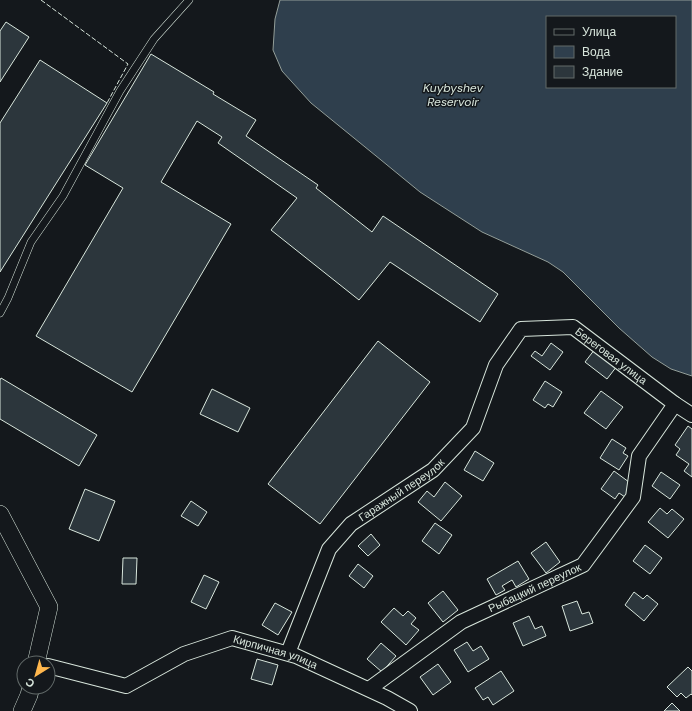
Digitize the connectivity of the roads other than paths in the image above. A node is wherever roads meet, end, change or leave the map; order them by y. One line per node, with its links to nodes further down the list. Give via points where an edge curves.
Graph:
1 (189, 0): 2 (lane, via 154,39 120,91 63,196 31,242)
2 (0, 313)
3 (521, 329): 4 (street, Береговая улица, via 573,327); 7 (street, Гаражный переулок, via 496,365 473,428 433,470 351,524 329,549)
4 (675, 404): 5 (street, Береговая улица); 10 (street, Рыбацкий переулок, via 639,456 633,497 583,565 461,622)
5 (692, 415)
6 (2, 522): 8 (street, via 49,607)
7 (288, 653): 9 (street, Кирпичная улица, via 232,638 184,654 126,686); 10 (street, Кирпичная улица)
8 (39, 655)
9 (56, 668)
10 (369, 689): 13 (street, Кирпичная улица)
11 (30, 695): 12 (street)
12 (22, 711)
13 (410, 711)

